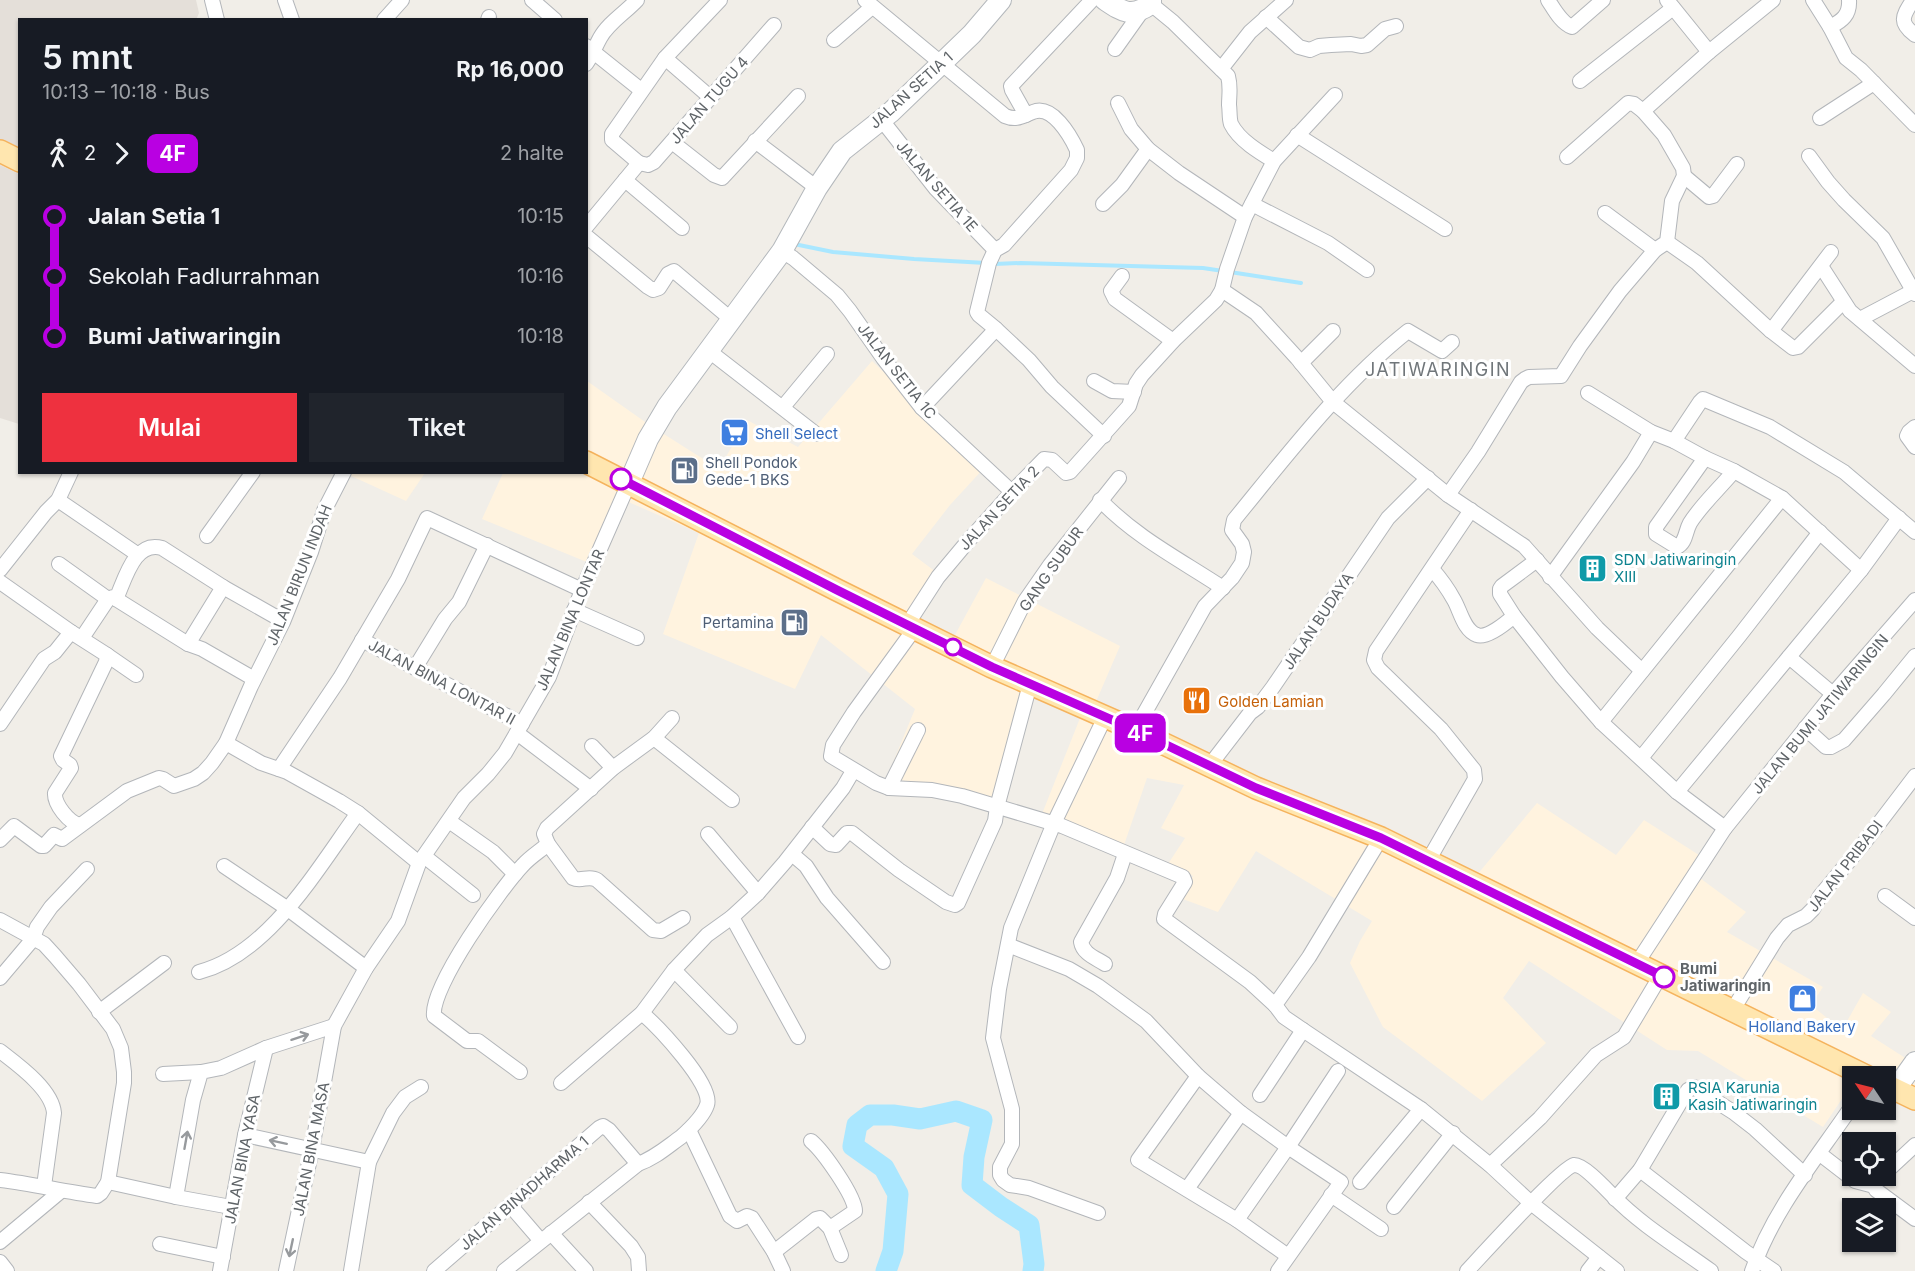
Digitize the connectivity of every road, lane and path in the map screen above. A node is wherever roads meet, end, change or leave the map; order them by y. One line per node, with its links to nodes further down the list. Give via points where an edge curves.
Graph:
1 (212, 0): 22 (street)
2 (285, 0): 23 (street)
3 (402, 0): 24 (street)
4 (532, 0): 20 (street)
5 (638, 0): 32 (street, via 609,27)
6 (720, 0): 33 (street)
7 (1001, 0): 34 (street, JALAN SETIA 1)
8 (1092, 0): 44 (street, via 1011,86)
9 (1105, 0): 19 (street, via 1125,12)
10 (1286, 0): 21 (street)
11 (1548, 0): 12 (street, via 1567,26 1572,27)
12 (1603, 0)
13 (1773, 0): 31 (street)
14 (1813, 0): 27 (street)
15 (1849, 0): 27 (street, via 1842,21)
16 (1913, 0): 28 (street, via 1903,21)
17 (868, 4): 29 (street); 34 (street)
18 (1670, 4): 31 (street); 36 (street)
19 (1148, 5): 30 (street); 35 (street, via 1173,22)
20 (546, 17)
21 (1266, 17): 26 (street, via 1305,50 1367,45 1385,29); 35 (street)
22 (216, 18)
23 (291, 18)
24 (386, 18)
25 (774, 25): 41 (street, JALAN TUGU 4)
26 (1396, 26)
27 (1830, 27): 37 (street, via 1841,52)
28 (1915, 35)
29 (834, 40)
30 (1115, 49)
31 (1709, 52): 43 (street)
32 (589, 54): 38 (street)
33 (665, 58): 38 (street); 41 (street)
34 (942, 63): 44 (street, via 1005,116 1018,119); 46 (street, JALAN SETIA 1)
35 (1221, 69): 56 (street, via 1231,87 1230,122 1237,133)
36 (1580, 81)
37 (1874, 83): 45 (street); 47 (street)
38 (641, 90): 57 (street, via 611,137)
39 (1335, 95): 48 (street, JALAN SETIA 2)
40 (798, 96): 49 (street)
41 (710, 97): 50 (street, JALAN TUGU 4)
42 (1118, 104): 51 (street, via 1131,129)
43 (1643, 111): 54 (street, via 1628,103); 59 (street, via 1675,152)
44 (1026, 115): 73 (street, via 1043,110 1054,116 1075,144 1077,158 1071,170)
45 (1820, 118)
46 (881, 119): 61 (street, JALAN SETIA 1, via 842,151); 73 (street, JALAN SETIA 1E)
47 (1915, 125)
48 (1297, 135): 56 (street, JALAN SETIA 2); 68 (street)
49 (755, 141): 50 (street, via 722,178); 61 (street)
50 (672, 142): 57 (street, JALAN TUGU 4, via 651,164)
51 (1148, 149): 62 (street); 65 (street)
52 (0, 151): 55 (main road)
53 (1809, 156): 78 (street, via 1844,200 1883,238)
54 (1567, 158)
55 (18, 160)
56 (1274, 161): 63 (street, JALAN SETIA 2)
57 (639, 163): 60 (street)
58 (1737, 164): 59 (street, via 1709,197)
59 (1684, 176): 70 (street, via 1672,201)
60 (625, 180): 66 (street); 67 (street)
61 (818, 188): 71 (street, JALAN SETIA 1)
62 (1103, 204)
63 (1252, 204): 65 (street, JALAN SETIA 2); 75 (street, via 1328,243)
64 (1605, 213): 70 (street)
65 (1245, 217): 77 (street, JALAN SETIA 2)
66 (588, 220)
67 (682, 228)
68 (1445, 229)
69 (588, 238): 81 (street, via 654,290 674,271)
70 (1661, 246): 84 (street, via 1697,263); 113 (street, via 1620,291 1561,376 1530,377 1521,382)
71 (782, 251): 81 (street, JALAN SETIA 1); 96 (street, JALAN SETIA 1C, via 837,295)
72 (1831, 252): 74 (street)
73 (991, 261): 82 (street, via 977,312)
74 (1821, 266): 79 (street); 84 (street)
75 (1367, 270)
76 (1122, 276): 85 (street, via 1111,291 1115,300)
77 (1222, 290): 85 (street, JALAN SETIA 2); 89 (street, via 1256,313)
78 (1914, 291): 80 (street)
79 (1843, 302): 80 (street); 84 (street, via 1798,347 1787,345)
80 (1860, 319): 90 (street)
81 (732, 320): 87 (street, JALAN SETIA 1)
82 (996, 329): 96 (street); 100 (street)
83 (1333, 331): 89 (street)
84 (1772, 332)
85 (1173, 340): 92 (street, JALAN SETIA 2, via 1142,375)
86 (1452, 342): 94 (street, via 1442,351 1408,331)
87 (709, 351): 95 (street); 111 (street, JALAN SETIA 1, via 657,422)
88 (827, 354): 95 (street)
89 (1301, 363): 94 (street)
90 (1915, 366)
91 (1094, 381): 92 (street, via 1112,391)
92 (1134, 392): 100 (street, JALAN SETIA 2, via 1129,406)
93 (1588, 393): 98 (street)
94 (1333, 402): 110 (street); 132 (street, via 1234,520 1232,530 1244,552 1242,563)
95 (783, 407): 99 (street)
96 (922, 408): 112 (street, JALAN SETIA 1C)
97 (1915, 427): 102 (street, via 1907,436)
98 (1651, 432): 101 (street); 129 (street)
99 (816, 434)
100 (1104, 436): 112 (street, JALAN SETIA 2, via 1068,474 1052,460 1044,459)
101 (1674, 441): 103 (street); 118 (street, via 1700,402 1708,399 1770,427 1845,472)
102 (1913, 445)
103 (1706, 458): 105 (street); 105 (street, via 1656,527 1656,534 1677,547 1684,542 1690,523)
104 (588, 463): 111 (main road)
105 (1734, 471): 114 (street)
106 (70, 474): 115 (street)
107 (252, 474): 121 (street)
108 (343, 474): 152 (street, JALAN BIRUN INDAH, via 324,511 283,622)
109 (1119, 478): 116 (street, GANG SUBUR)
110 (1428, 478): 113 (street); 167 (street, JALAN BUDAYA, via 1388,518 1273,687)
111 (629, 483): 133 (street, JALAN BINA LONTAR); 139 (main road)
112 (1012, 492): 139 (street, JALAN SETIA 2, via 938,577)
113 (1448, 495): 117 (street)
114 (1782, 498): 119 (street); 150 (street)
115 (57, 500): 123 (street); 126 (street)
116 (1100, 500): 132 (street, via 1145,540); 148 (street, GANG SUBUR, via 1025,601)
117 (1471, 510): 124 (street, via 1524,546); 127 (street)
118 (1899, 518): 120 (street); 128 (street)
119 (1820, 532): 128 (street); 166 (street)
120 (1915, 532)
121 (207, 536)
122 (488, 545): 133 (street); 142 (street, via 427,518 398,579); 149 (street, via 459,602)
123 (137, 554): 131 (street, via 149,547 162,548); 134 (street)
124 (1537, 560): 129 (street); 137 (street, via 1500,589)
125 (59, 564): 134 (street)
126 (1, 567)
127 (1432, 569): 137 (street, via 1474,633 1484,636); 190 (street, via 1376,651 1374,660 1441,729 1474,770 1475,779)
128 (1861, 570): 146 (street)
129 (1550, 577): 150 (street)
130 (0, 582): 140 (street)
131 (223, 587): 138 (street); 143 (street)
132 (1223, 588): 162 (street, via 1205,606)
133 (582, 590): 136 (street, JALAN BINA LONTAR)
134 (112, 599): 140 (street); 143 (street)
135 (1915, 600): 154 (street, JALAN BUMI JATIWARINGIN)
136 (574, 610): 141 (street); 160 (street, JALAN BINA LONTAR, via 549,677)
137 (1514, 616): 157 (street)
138 (276, 617)
139 (911, 626): 148 (main road); 170 (street, JALAN SETIA 2, via 833,745 831,756)
140 (76, 635): 144 (street); 158 (street, via 44,659)
141 (637, 638)
142 (362, 639): 149 (street, JALAN BINA LONTAR II); 169 (street)
143 (188, 644): 152 (street)
144 (107, 656): 151 (street); 180 (street, via 61,756 71,768 54,797)
145 (1915, 656): 159 (street, via 1844,740 1826,747)
146 (1789, 657): 154 (street); 174 (street)
147 (206, 658): 152 (street)
148 (992, 667): 153 (main road)
149 (415, 668): 160 (street, JALAN BINA LONTAR II)
150 (1642, 671): 157 (street)
151 (136, 675)
152 (250, 681): 164 (street, JALAN BIRUN INDAH)
153 (1030, 684): 155 (main road); 176 (street)
154 (1833, 694): 159 (street, JALAN BUMI JATIWARINGIN)
155 (1105, 717): 162 (main road); 179 (street)
156 (672, 718): 163 (street)
157 (1601, 722): 166 (street)
158 (0, 724)
159 (1805, 728): 182 (street, JALAN BUMI JATIWARINGIN)
160 (520, 729): 173 (street, JALAN BINA LONTAR II); 178 (street, JALAN BINA LONTAR)
161 (918, 730): 172 (street)
162 (1135, 730): 167 (main road)
163 (654, 738): 168 (street); 175 (street)
164 (226, 743): 169 (street); 180 (street, JALAN BIRUN INDAH, via 194,779 173,786 159,778 127,791)
165 (592, 746): 168 (street)
166 (1641, 758): 174 (street)
167 (1210, 765): 184 (main road, via 1256,788)
168 (613, 768): 173 (street)
169 (279, 769): 177 (street)
170 (854, 771): 172 (street); 181 (street)
171 (1915, 776): 214 (street, JALAN PRIBADI, via 1813,909 1788,925 1777,938)
172 (889, 788): 176 (street, via 932,790)
173 (591, 789): 186 (street, via 548,828 544,834)
174 (1677, 792): 182 (street)
175 (732, 801)
176 (997, 807): 179 (street); 181 (street, via 995,821 955,904 946,902 852,833 833,845)
177 (358, 813): 189 (street); 197 (street)
178 (449, 821): 189 (street, JALAN BINA LONTAR); 193 (street, via 493,852)
179 (1054, 823): 188 (street); 203 (street, via 1011,928)
180 (80, 825): 185 (street, via 62,839 51,836 44,846 14,826)
181 (812, 827): 187 (street)
182 (1725, 828): 206 (street, JALAN BUMI JATIWARINGIN)
183 (708, 834): 194 (street)
184 (1381, 838): 190 (main road); 213 (street)
185 (0, 840)
186 (548, 844): 193 (street); 199 (street, via 573,878 597,880 653,930 661,931)
187 (792, 854): 194 (street); 204 (street)
188 (1125, 854): 207 (street, via 1081,942 1086,952); 213 (street, via 1184,878 1164,919 1251,982)
189 (422, 859): 195 (street); 208 (street, JALAN BINA LONTAR, via 398,921)
190 (1428, 861): 206 (main road)
191 (224, 866): 197 (street)
192 (87, 869): 202 (street, via 42,918)
193 (515, 874): 227 (street, via 470,935 439,990 433,1014 467,1041 478,1041)
194 (758, 893): 198 (street)
195 (473, 895)
196 (1885, 896): 200 (street)
197 (288, 909): 208 (street); 210 (street, via 236,956)
198 (732, 917): 209 (street, via 707,935); 220 (street)
199 (683, 918)
200 (1915, 918)
201 (0, 920): 202 (street)
202 (33, 939): 212 (street); 215 (street, via 55,956)
203 (1008, 945): 229 (street, via 1090,980 1146,1021); 269 (street, via 993,1038 1012,1109 1012,1144 1000,1175 1010,1185)
204 (883, 962)
205 (164, 963): 215 (street)
206 (1637, 963): 211 (main road)
207 (1105, 964)
208 (366, 968): 217 (street, JALAN BINA LONTAR)
209 (674, 970): 216 (street); 218 (street)
210 (199, 972)
211 (1661, 975): 214 (main road); 250 (street, via 1624,1037 1596,1055 1540,1118)
212 (0, 978)
213 (1275, 1005): 219 (street)
214 (1732, 1011): 224 (main road)
215 (99, 1012): 255 (street, via 113,1029 121,1048 124,1072)
216 (642, 1012): 231 (street); 239 (street, via 696,1074 708,1096 707,1105)
217 (334, 1026): 221 (street, one-way to 217); 245 (street, JALAN BINA MASA)
218 (730, 1027)
219 (1303, 1030): 234 (street); 236 (street)
220 (798, 1037)
221 (266, 1048): 226 (street, via 221,1068); 241 (street, JALAN BINA YASA)
222 (0, 1051): 257 (street, via 32,1078 53,1106)
223 (1915, 1062): 230 (street)
224 (1846, 1066)
225 (1338, 1071): 244 (street)
226 (201, 1072): 228 (street); 262 (street, one-way to 226)
227 (520, 1072)
228 (164, 1074)
229 (1198, 1076): 237 (street); 259 (street, via 1137,1161)
230 (1896, 1082)
231 (561, 1083)
232 (421, 1087): 247 (street, via 405,1097 393,1113)
233 (1896, 1091): 235 (main road)
234 (1260, 1095)
235 (1915, 1099)
236 (1421, 1109): 240 (street); 256 (street)
237 (1241, 1113): 244 (street); 259 (street)
238 (1843, 1120): 246 (street)
239 (689, 1130): 249 (street, via 651,1159); 277 (street, via 730,1216 737,1221 752,1218)
240 (1452, 1134): 250 (street); 268 (street)
241 (245, 1135): 245 (street, one-way to 241); 267 (street, JALAN BINA YASA)
242 (811, 1141): 272 (street, via 855,1204 852,1214)
243 (1915, 1145): 248 (street)
244 (1288, 1147): 261 (street, via 1341,1182); 271 (street)
245 (312, 1149): 247 (street); 286 (street, JALAN BINA MASA, one-way to 286)
246 (1820, 1154): 252 (street); 253 (street)
247 (369, 1162): 287 (street)
248 (1896, 1163)
249 (638, 1164): 264 (street); 266 (street, JALAN BINADHARMA 1, via 603,1126)
250 (1490, 1165): 265 (street)
251 (1640, 1170): 253 (street, via 1688,1090 1694,1088 1755,1129); 263 (street); 283 (street)
252 (1842, 1171)
253 (1805, 1175): 283 (street, via 1770,1228)
254 (0, 1179): 257 (street)
255 (108, 1182): 260 (street, via 97,1196); 262 (street)
256 (1360, 1182)
257 (44, 1186): 260 (street)
258 (1878, 1186): 270 (street, via 1878,1192)
259 (1187, 1189): 271 (street)
260 (61, 1191): 275 (street)
261 (1331, 1195): 273 (street); 279 (street)
262 (176, 1197): 267 (street)
263 (1615, 1199): 265 (street, via 1575,1165); 297 (street)
264 (589, 1202): 274 (street); 291 (street, via 631,1246 638,1257)
265 (1531, 1203): 281 (street); 294 (street)
266 (510, 1205): 274 (street); 288 (street, JALAN BINADHARMA 1)
267 (231, 1207): 280 (street, JALAN BINA YASA)
268 (1395, 1207)
269 (1098, 1213)
270 (1915, 1219)
271 (1237, 1221): 279 (street)
272 (830, 1228): 277 (street, via 822,1219 816,1219); 278 (street)
273 (1381, 1230)
274 (546, 1237): 289 (street); 290 (street)
275 (0, 1242)
276 (160, 1244): 280 (street)
277 (774, 1252): 292 (street)
278 (841, 1255)
279 (1288, 1256): 293 (street)
280 (223, 1257): 285 (street, JALAN BINA YASA)
281 (1599, 1257): 295 (street); 296 (street)
282 (0, 1262): 284 (street)
283 (1754, 1265): 298 (street)
284 (7, 1271)
285 (220, 1271)
286 (286, 1271)
287 (351, 1271)
288 (434, 1271)
289 (504, 1271)
290 (586, 1271)
291 (639, 1271)
292 (783, 1271)
293 (1278, 1271)
294 (1467, 1271)
295 (1588, 1271)
296 (1617, 1271)
297 (1711, 1271)
298 (1774, 1271)

